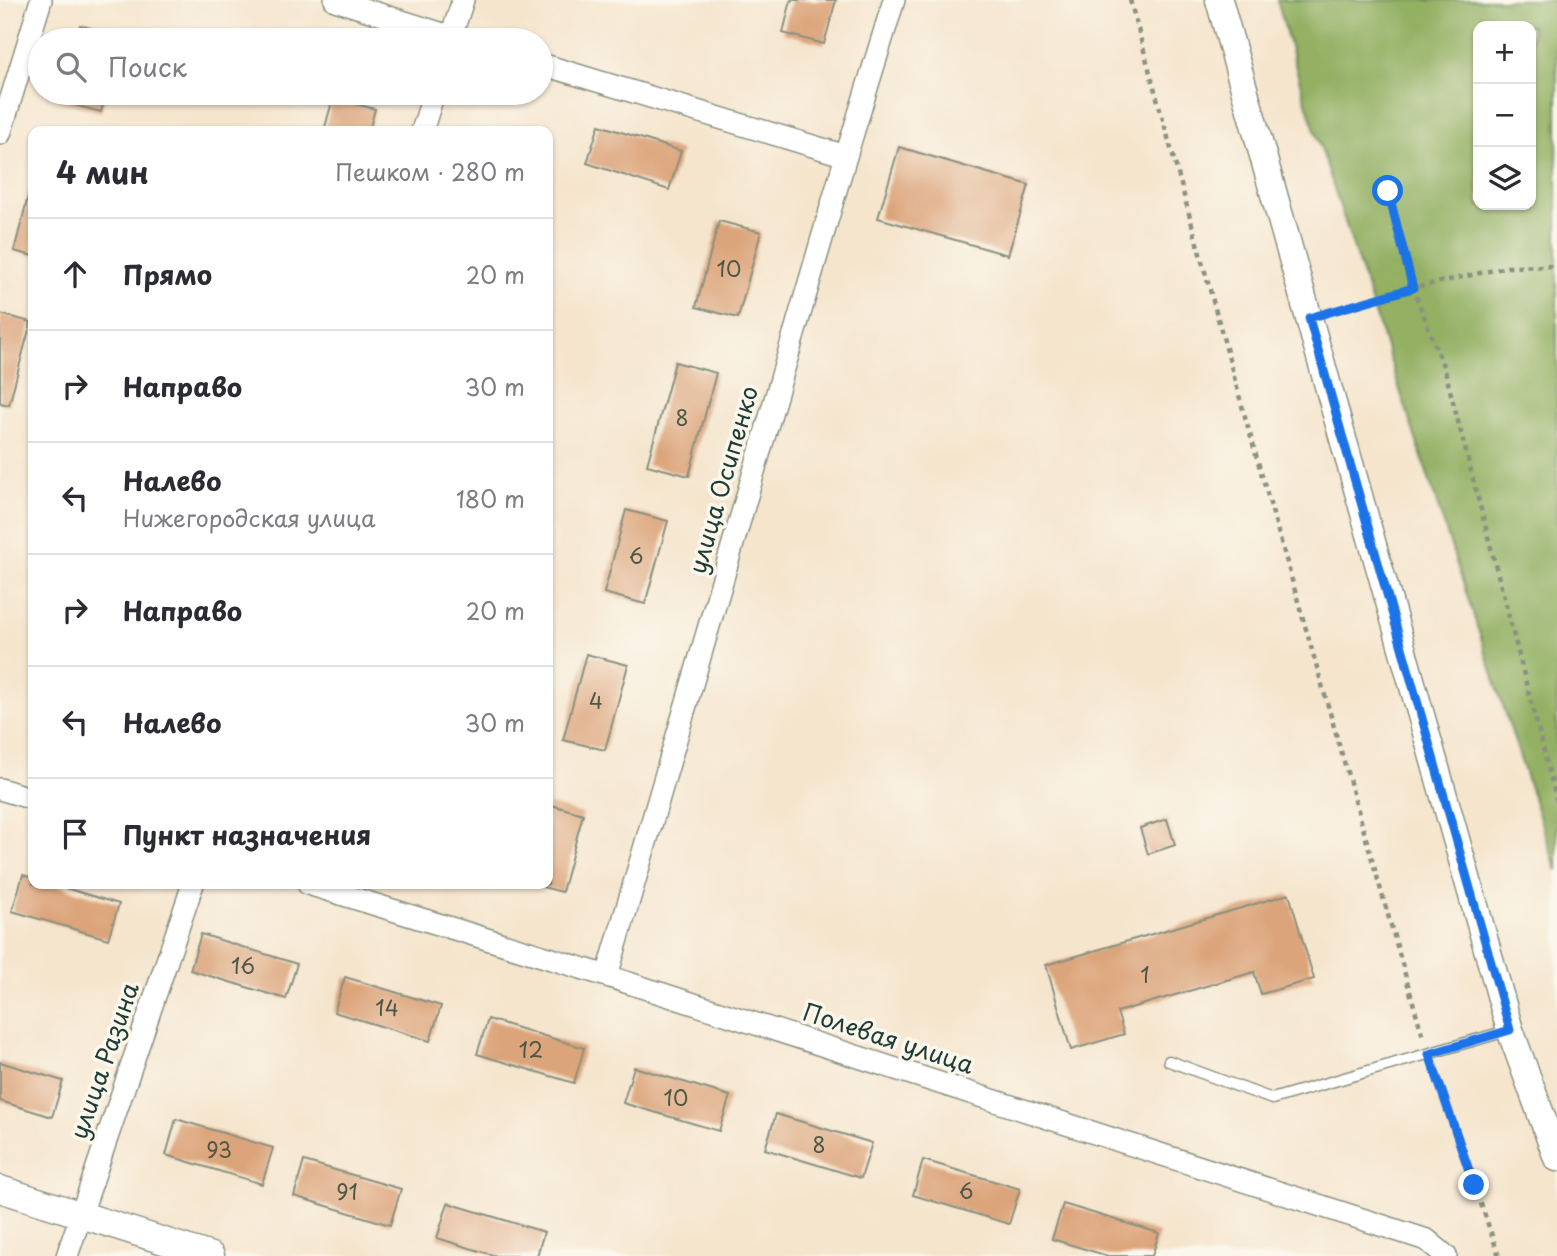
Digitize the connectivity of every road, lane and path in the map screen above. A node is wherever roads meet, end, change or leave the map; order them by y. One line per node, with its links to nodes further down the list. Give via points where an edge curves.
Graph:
1 (41, 0): 7 (street)
2 (334, 0): 8 (street)
3 (463, 0): 9 (street)
4 (894, 0): 15 (street, улица Осипенко)
5 (1130, 0): 27 (path)
6 (1219, 0): 19 (street)
7 (32, 28)
8 (420, 28)
9 (457, 28)
10 (28, 42): 14 (street)
11 (553, 68): 15 (street)
12 (430, 105): 13 (street)
13 (424, 126)
14 (0, 134)
15 (846, 156): 25 (street, улица Осипенко)
16 (1388, 191): 18 (path)
17 (1557, 266): 18 (path, via 1507,267)
18 (1413, 288): 19 (path); 22 (path, via 1445,371)
19 (1309, 318): 26 (street)
20 (0, 789): 21 (street)
21 (28, 798)
22 (1557, 802)
23 (191, 889): 31 (street, улица Разина)
24 (324, 889): 25 (street, Полевая улица)
25 (607, 976): 34 (street, Полевая улица, via 1427,1240)
26 (1510, 1030): 27 (lane); 29 (street)
27 (1429, 1054): 28 (lane, via 1272,1098); 35 (path)
28 (1169, 1061)
29 (1557, 1158)
30 (0, 1189): 31 (street)
31 (80, 1215): 32 (street, улица Разина); 33 (street)
32 (67, 1256)
33 (211, 1256)
34 (1446, 1256)
35 (1499, 1256)

